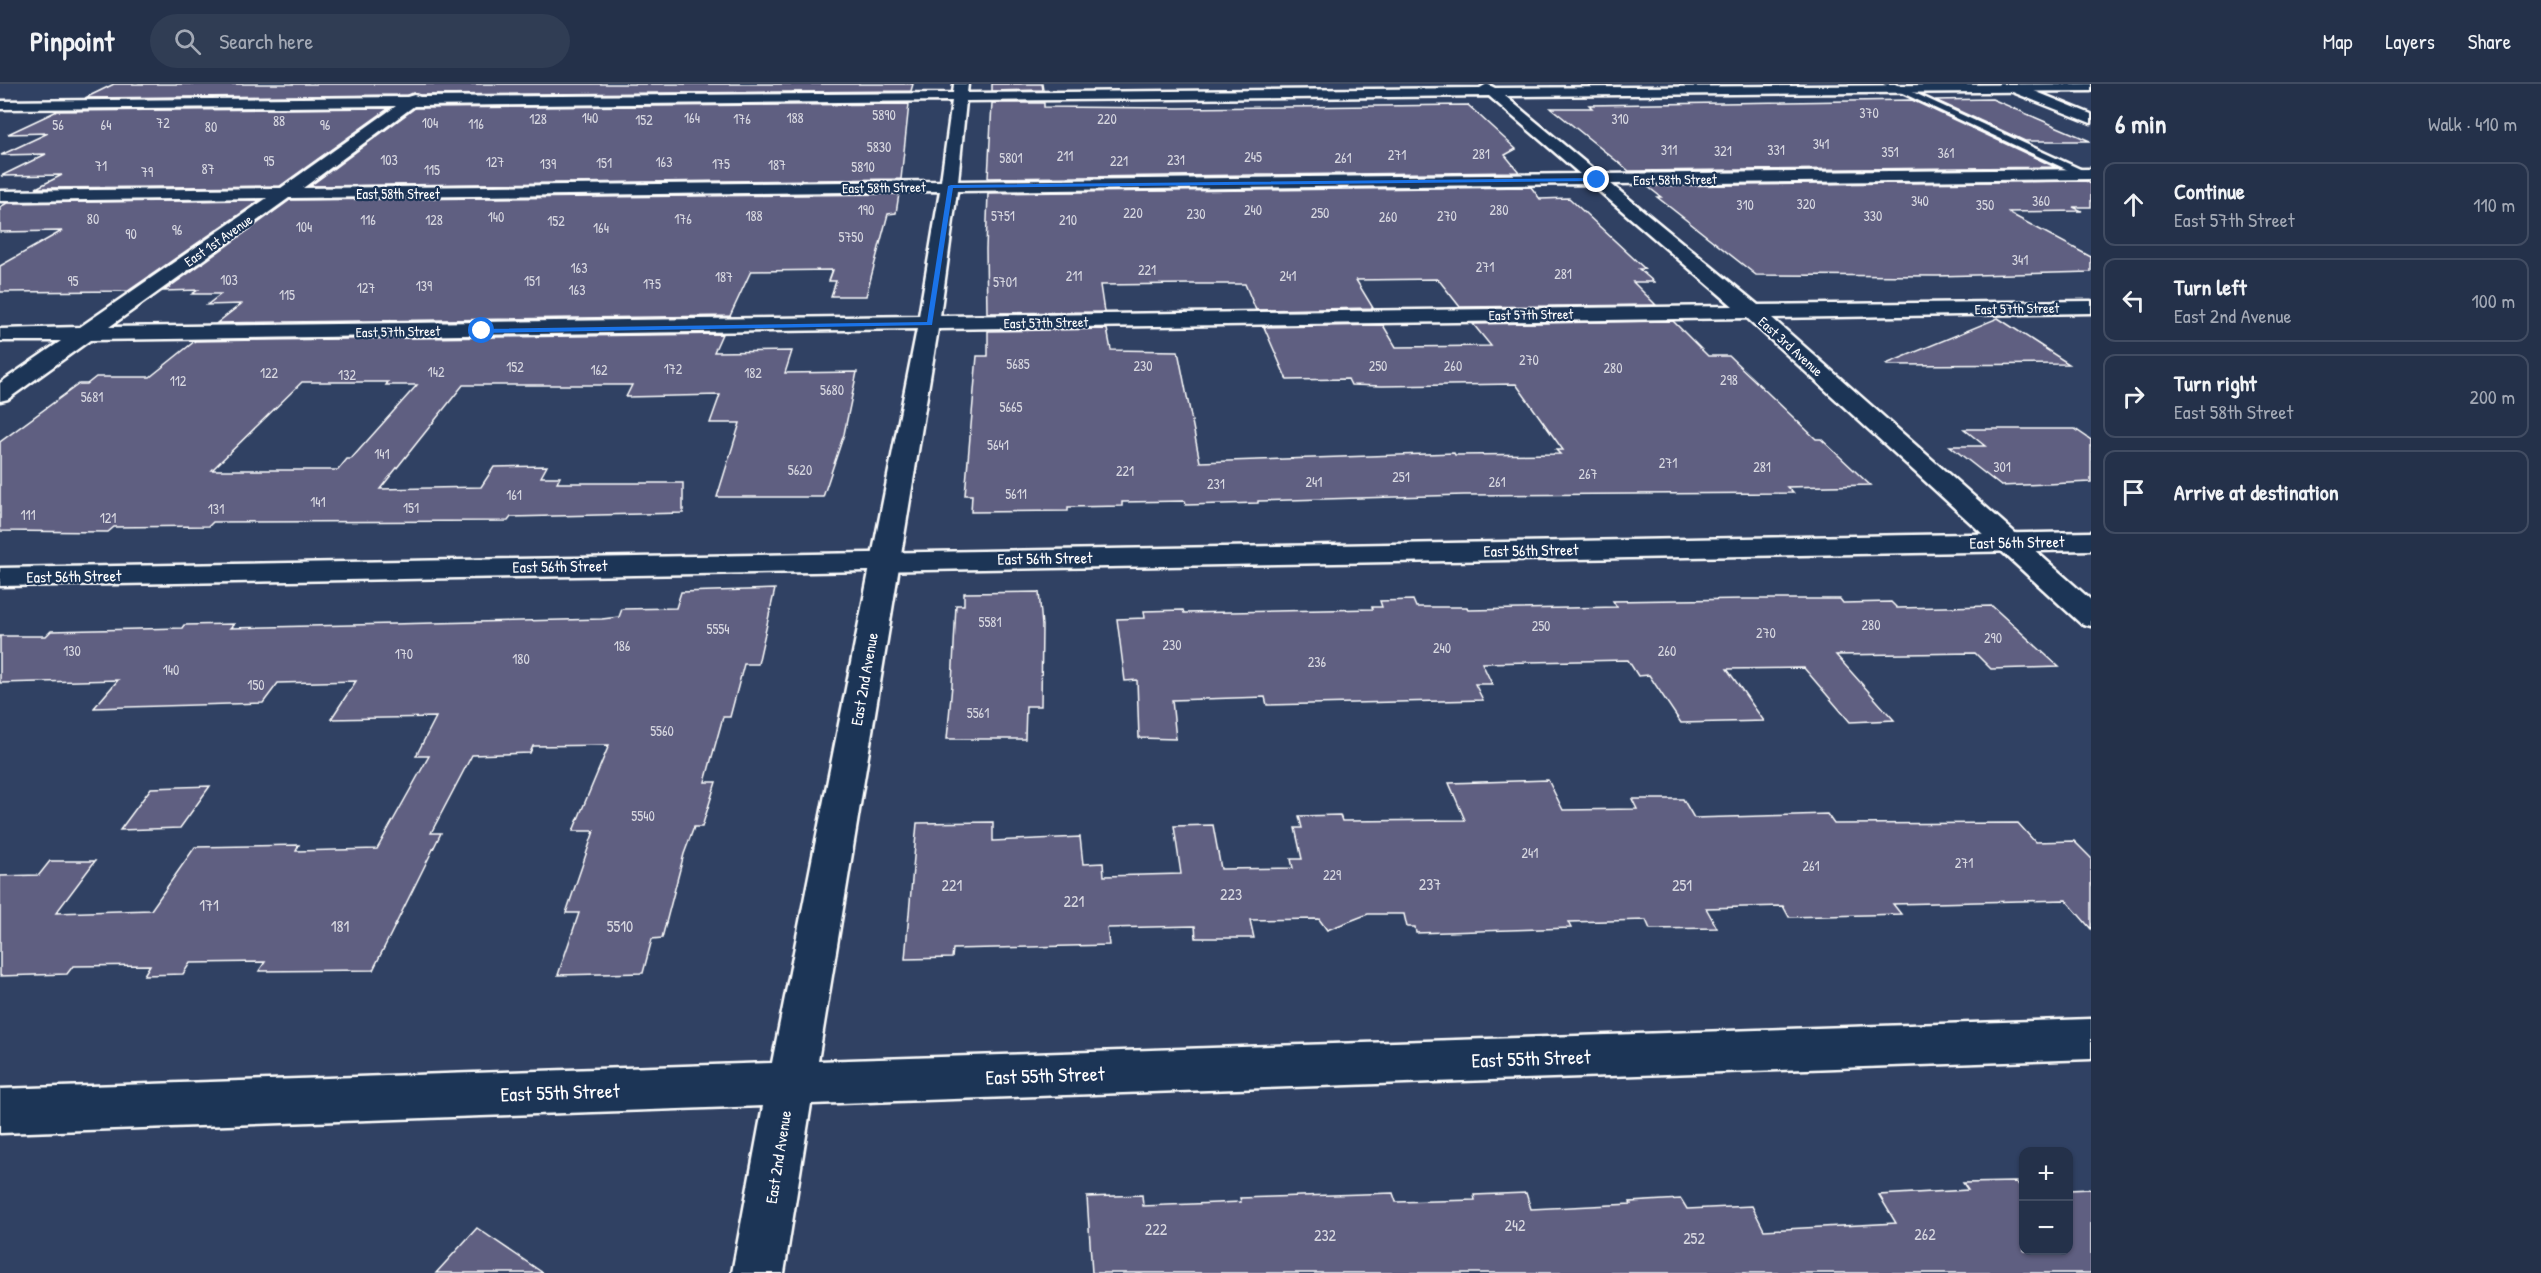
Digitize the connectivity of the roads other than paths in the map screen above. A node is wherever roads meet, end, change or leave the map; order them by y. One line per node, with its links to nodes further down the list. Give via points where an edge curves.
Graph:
1 (434, 84): 7 (street, East 1st Avenue)
2 (1894, 86): 3 (street); 5 (street); 10 (lane)
3 (2010, 86): 4 (street); 9 (street)
4 (2091, 87)
5 (1488, 89): 6 (street); 11 (street, East 3rd Avenue)
6 (960, 90): 7 (street); 12 (street, East 2nd Avenue)
7 (409, 102): 8 (street); 13 (street, East 1st Avenue)
8 (0, 105)
9 (2091, 119)
10 (2088, 174): 11 (street, East 58th Street)
11 (1597, 180): 12 (street, East 58th Street); 16 (street, East 3rd Avenue)
12 (951, 186): 13 (street, East 58th Street); 17 (street, East 2nd Avenue)
13 (284, 194): 14 (street, East 58th Street); 18 (street, East 1st Avenue)
14 (0, 196)
15 (2091, 307): 16 (street, East 57th Street)
16 (1752, 311): 17 (street, East 57th Street); 22 (street, East 3rd Avenue)
17 (930, 324): 18 (street, East 57th Street); 23 (street, East 2nd Avenue)
18 (84, 334): 19 (street, East 57th Street); 20 (street, East 1st Avenue)
19 (0, 335)
20 (0, 394)
21 (2091, 540): 22 (street, East 56th Street)
22 (2008, 542): 23 (street, East 56th Street); 25 (street, East 3rd Avenue)
23 (886, 561): 24 (street, East 56th Street); 27 (street, East 2nd Avenue)
24 (0, 578)
25 (2091, 615)
26 (2091, 1039): 27 (street, East 55th Street)
27 (790, 1084): 28 (street, East 55th Street); 29 (street, East 2nd Avenue)
28 (0, 1111)
29 (759, 1273)

